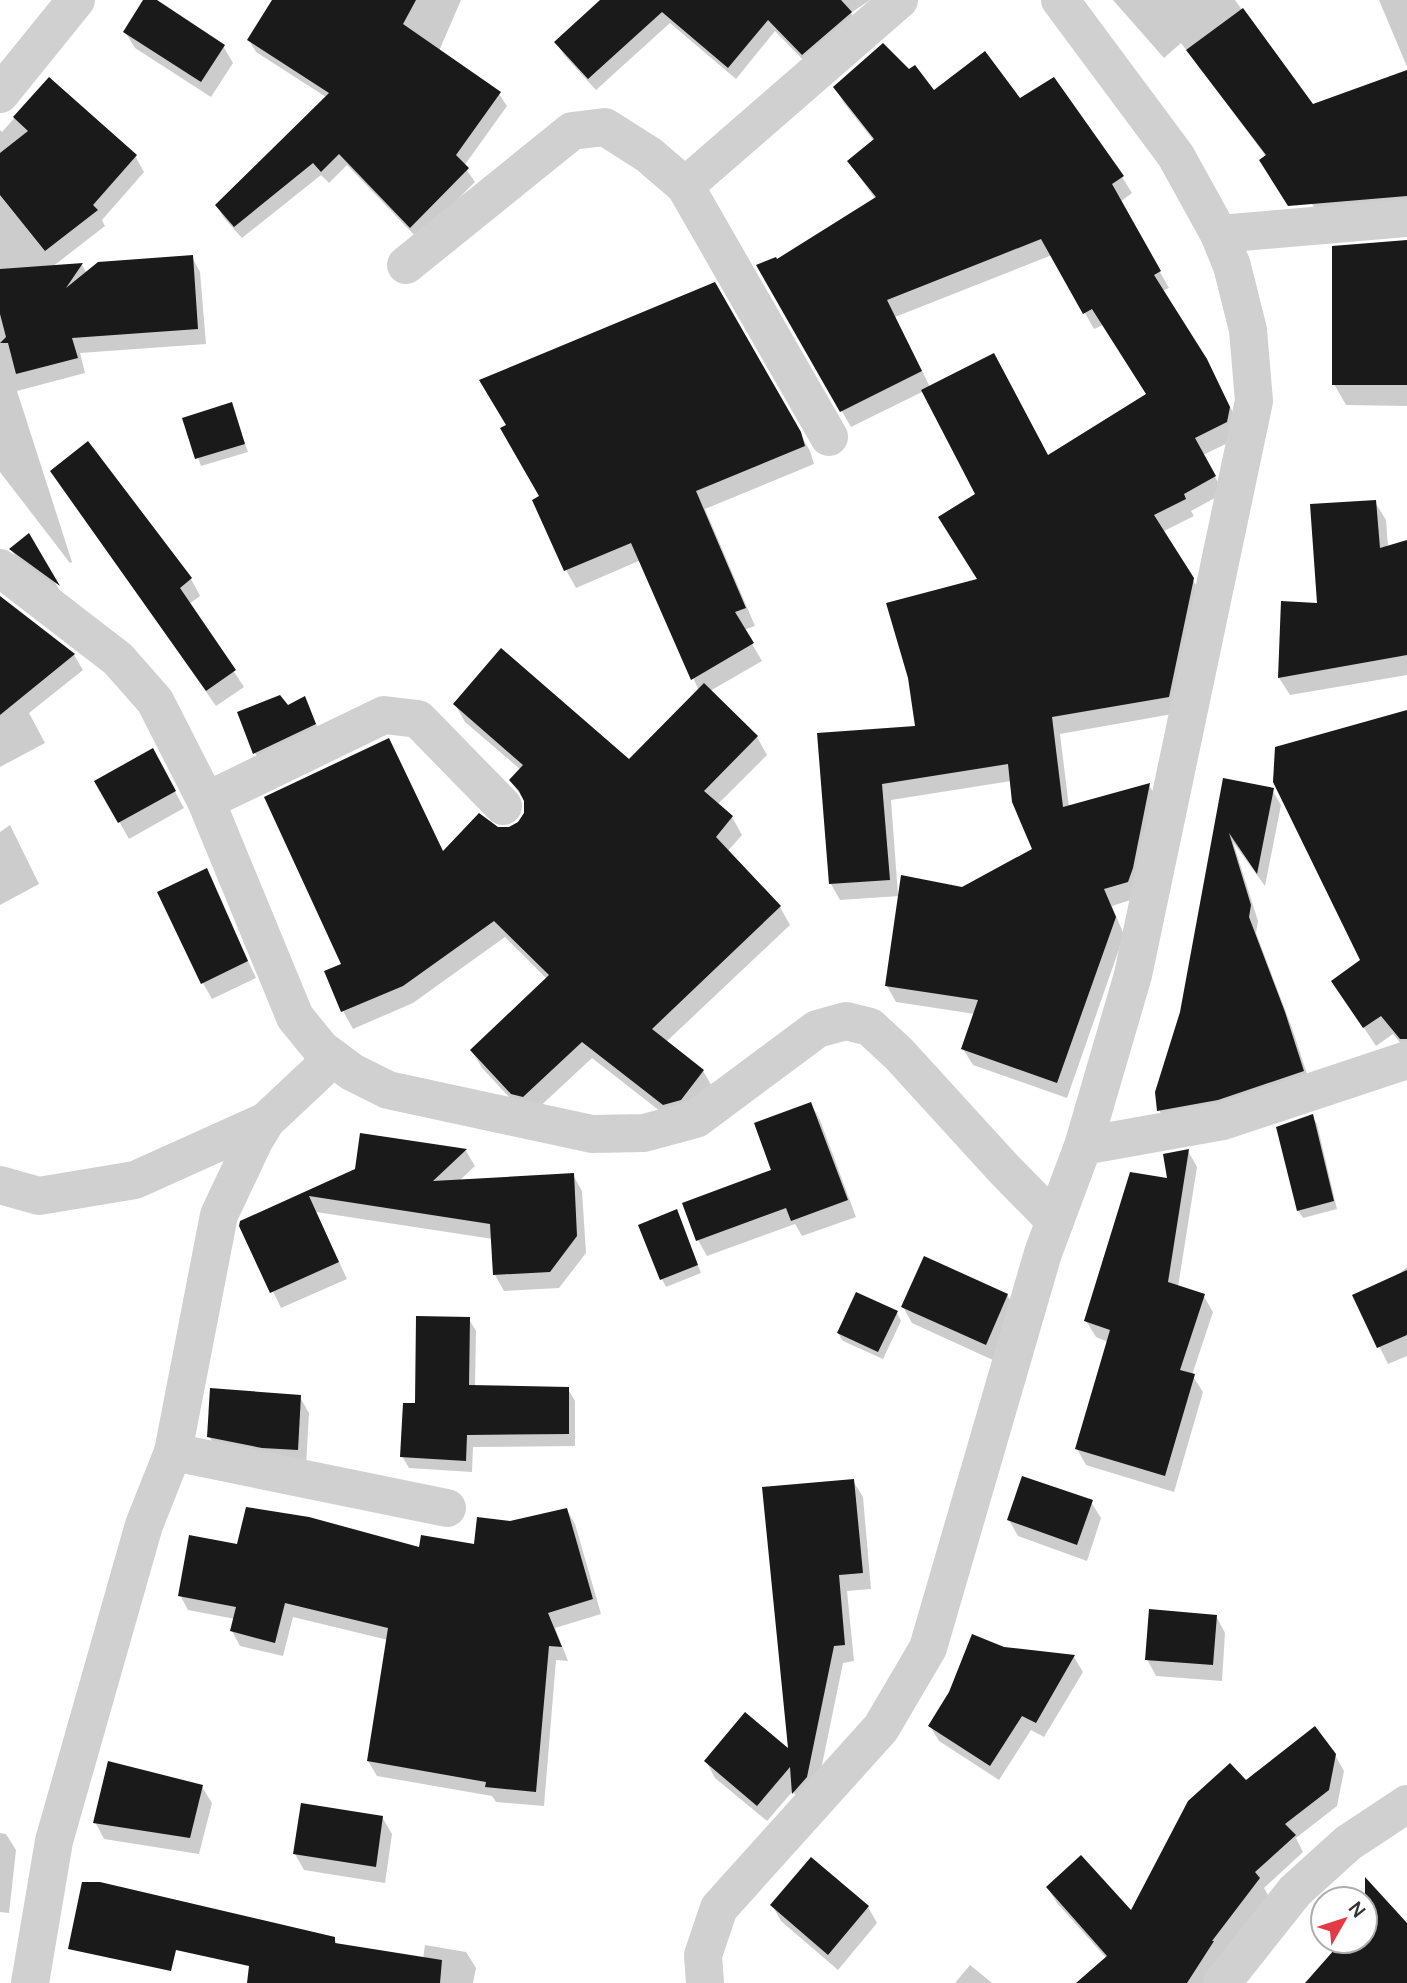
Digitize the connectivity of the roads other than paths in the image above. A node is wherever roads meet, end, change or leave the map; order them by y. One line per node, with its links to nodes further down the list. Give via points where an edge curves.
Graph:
1 (76, 0): 4 (street)
2 (900, 0): 5 (street)
3 (1061, 1): 7 (street, via 1176,156)
4 (0, 94)
5 (685, 186): 8 (street, via 649,155 605,127 572,131); 9 (street)
6 (1407, 218): 7 (street)
7 (1219, 234): 16 (street, via 1248,330 1254,401 1133,975)
8 (406, 265)
9 (829, 437)
10 (0, 568): 11 (street, via 118,659 155,701)
11 (206, 802): 12 (street, via 384,715 418,719); 13 (street, via 295,1017)
12 (503, 806)
13 (333, 1058): 15 (street); 18 (street, via 388,1090 592,1134 644,1133 696,1119 817,1029 846,1021 870,1027 899,1054)
14 (1407, 1060): 16 (street, via 1223,1121)
15 (266, 1121): 17 (street, via 135,1181 39,1196); 19 (street, via 219,1215)
16 (1083, 1146): 18 (street)
17 (0, 1185)
18 (1055, 1221): 23 (street, via 928,1648 881,1728 719,1908 704,1955)
19 (173, 1452): 20 (street); 22 (street, via 144,1525 54,1841)
20 (447, 1508)
21 (1407, 1804): 24 (street, via 1348,1843 1295,1891)
22 (30, 1983)
23 (705, 1983)
24 (1222, 1983)

